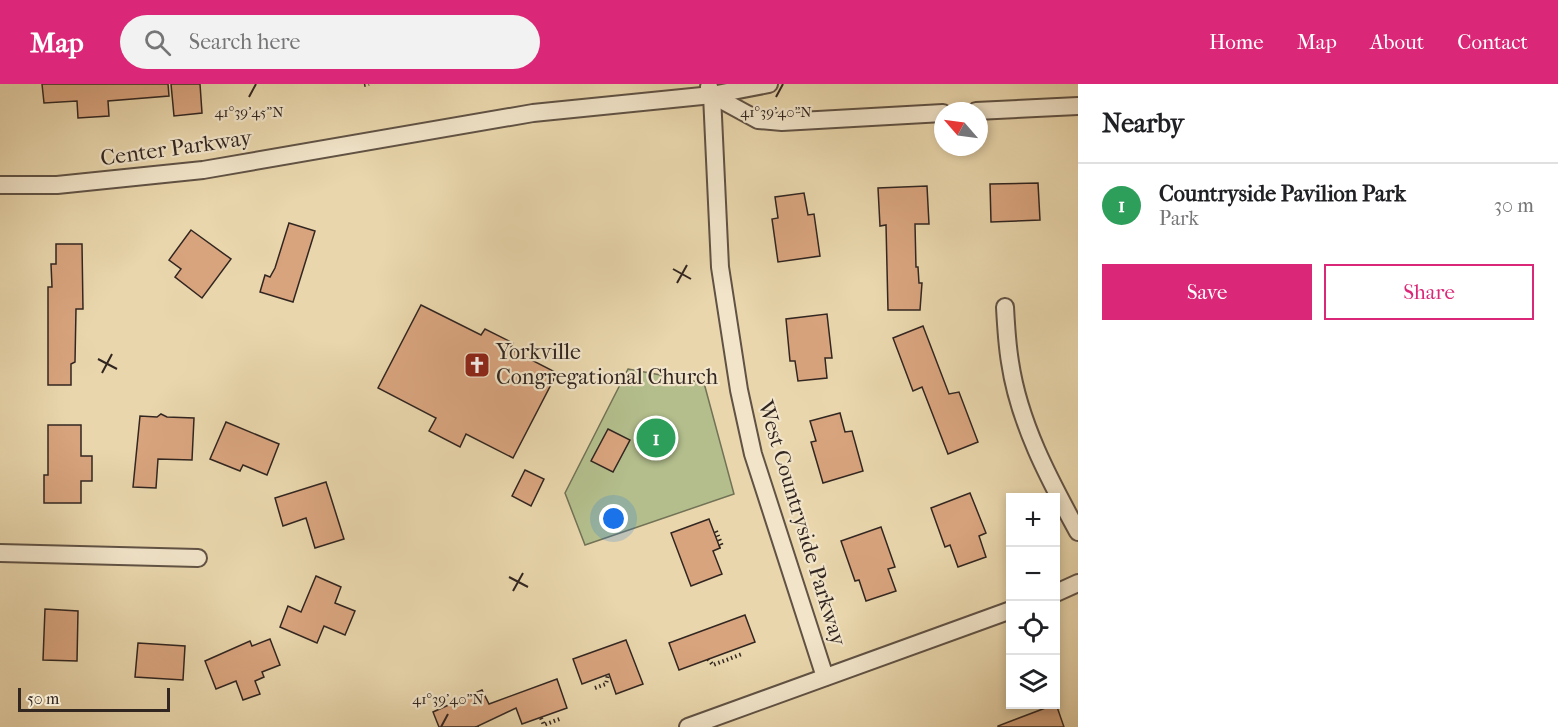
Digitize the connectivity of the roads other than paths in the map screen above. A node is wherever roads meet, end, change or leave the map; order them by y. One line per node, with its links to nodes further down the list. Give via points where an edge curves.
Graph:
1 (769, 84): 2 (street, Center Parkway)
2 (713, 88): 5 (street, via 758,120 782,122); 6 (street, Center Parkway, via 533,113 203,171 57,185); 14 (street, West Countryside Parkway, via 720,267 739,390 753,454)
3 (1078, 106): 4 (street)
4 (988, 110)
5 (934, 113)
6 (0, 185)
7 (1005, 308): 8 (street, via 1010,364 1026,423 1049,480)
8 (1078, 532)
9 (0, 553): 10 (street)
10 (198, 558)
11 (1078, 583): 12 (street)
12 (1060, 591)
13 (1006, 612): 14 (street)
14 (825, 677): 15 (street)
15 (688, 727)

